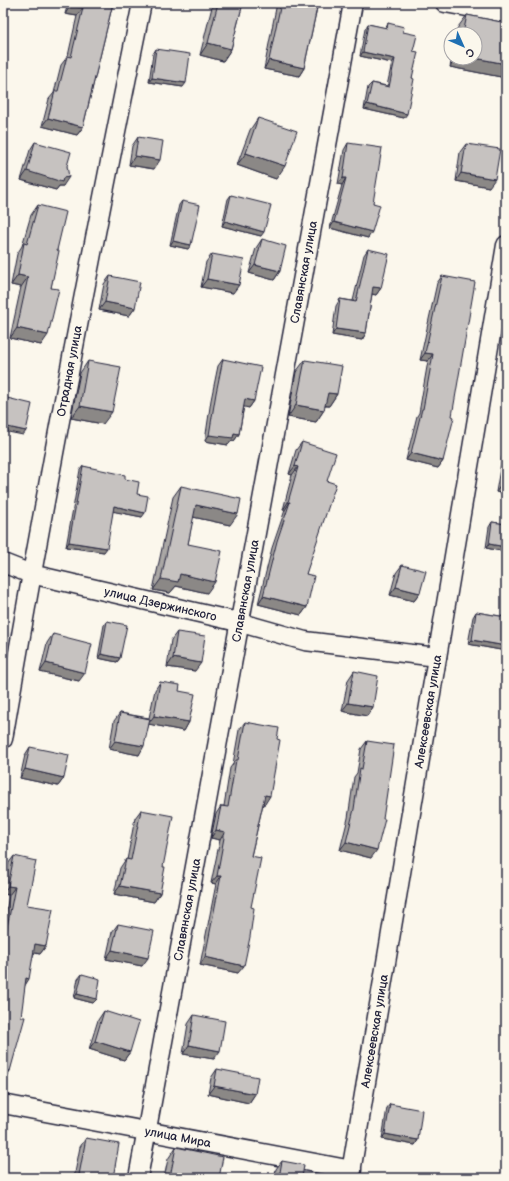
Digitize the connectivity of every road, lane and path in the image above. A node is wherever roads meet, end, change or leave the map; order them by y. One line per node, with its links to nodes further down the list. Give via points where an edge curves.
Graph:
1 (142, 3): 7 (street, Отрадная улица)
2 (352, 3): 8 (street, Славянская улица)
3 (445, 3): 4 (street)
4 (506, 14)
5 (506, 244): 9 (street, Алексеевская улица)
6 (3, 563): 7 (street, улица Дзержинского)
7 (31, 574): 8 (street, улица Дзержинского); 10 (street, Отрадная улица)
8 (238, 622): 9 (street, улица Дзержинского, via 305,641); 12 (street, Славянская улица)
9 (438, 657): 13 (street, Алексеевская улица)
10 (3, 739)
11 (3, 1104): 12 (street, улица Мира)
12 (146, 1130): 13 (street, улица Мира); 14 (street, Славянская улица)
13 (351, 1174)
14 (138, 1178)

